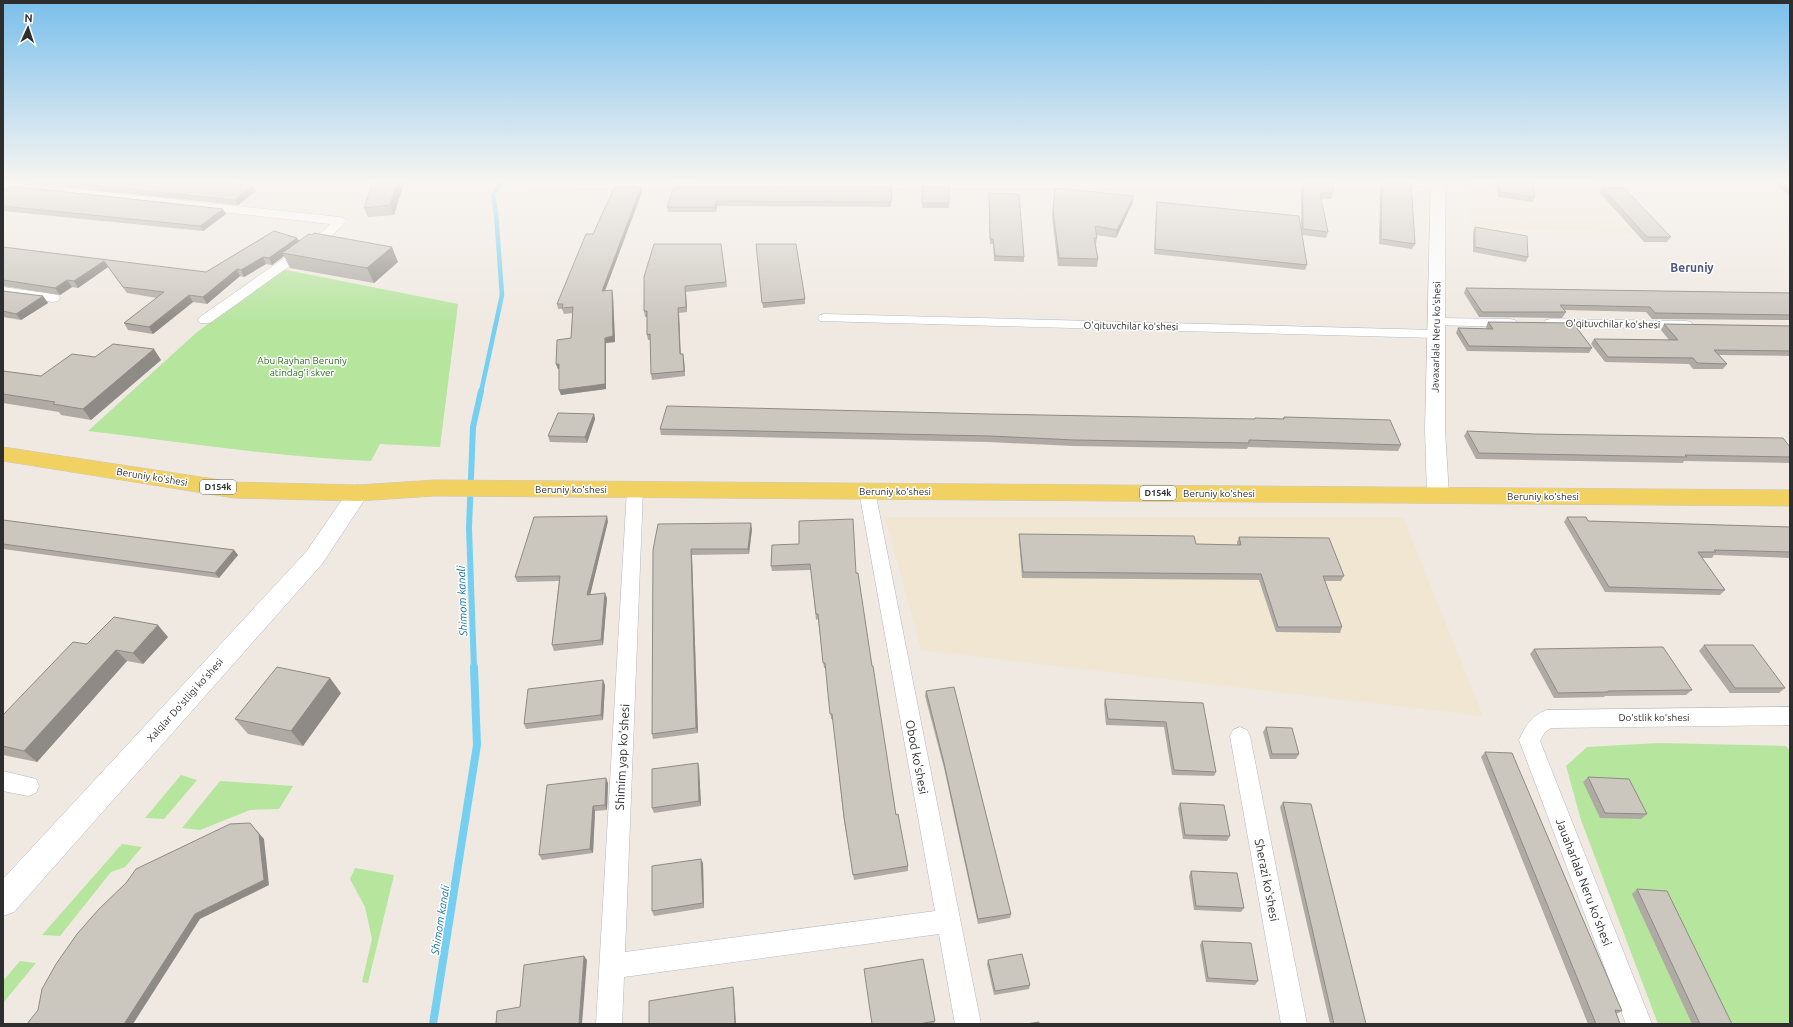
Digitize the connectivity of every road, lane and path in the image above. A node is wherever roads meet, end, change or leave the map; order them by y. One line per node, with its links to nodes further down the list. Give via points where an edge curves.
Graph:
1 (333, 228): 6 (street)
2 (1437, 228): 10 (street, Javaxarlala Neru ko'shesi)
3 (3, 291): 4 (street)
4 (53, 298)
5 (826, 318): 10 (street, O'qituvchilar ko'shesi)
6 (206, 320)
7 (1523, 323): 10 (street, O'qituvchilar ko'shesi)
8 (1539, 323): 9 (street, O'qituvchilar ko'shesi)
9 (1696, 325)
10 (1436, 328): 15 (street, Javaxarlala Neru ko'shesi, via 1435,430)
11 (3, 454): 14 (main road, Beruniy ko'shesi / D154k, via 234,490)
12 (635, 489): 13 (main road, Beruniy ko'shesi / D154k); 14 (main road, Beruniy ko'shesi / D154k, via 435,488); 24 (street, Shimim yap ko'shesi)
13 (867, 491): 15 (main road, Beruniy ko'shesi / D154k); 23 (street, Obod ko'shesi)
14 (358, 493): 22 (street, Xalqlar Do'stligi ko'shesi, via 314,558)
15 (1438, 495): 16 (main road, Beruniy ko'shesi / D154k)
16 (1790, 498)
17 (1790, 716): 19 (street, Do'stlik ko'shesi, via 1547,719 1538,726)
18 (1240, 736): 27 (street, Sherazi ko'shesi)
19 (1529, 740): 28 (street, Jauaharlala Neru ko'shesi)
20 (3, 782): 21 (street)
21 (28, 786)
22 (3, 901)
23 (949, 921): 24 (street); 26 (street, Obod ko'shesi)
24 (612, 966): 25 (street, Shimim yap ko'shesi)
25 (609, 1024)
26 (968, 1024)
27 (1294, 1024)
28 (1639, 1024)

